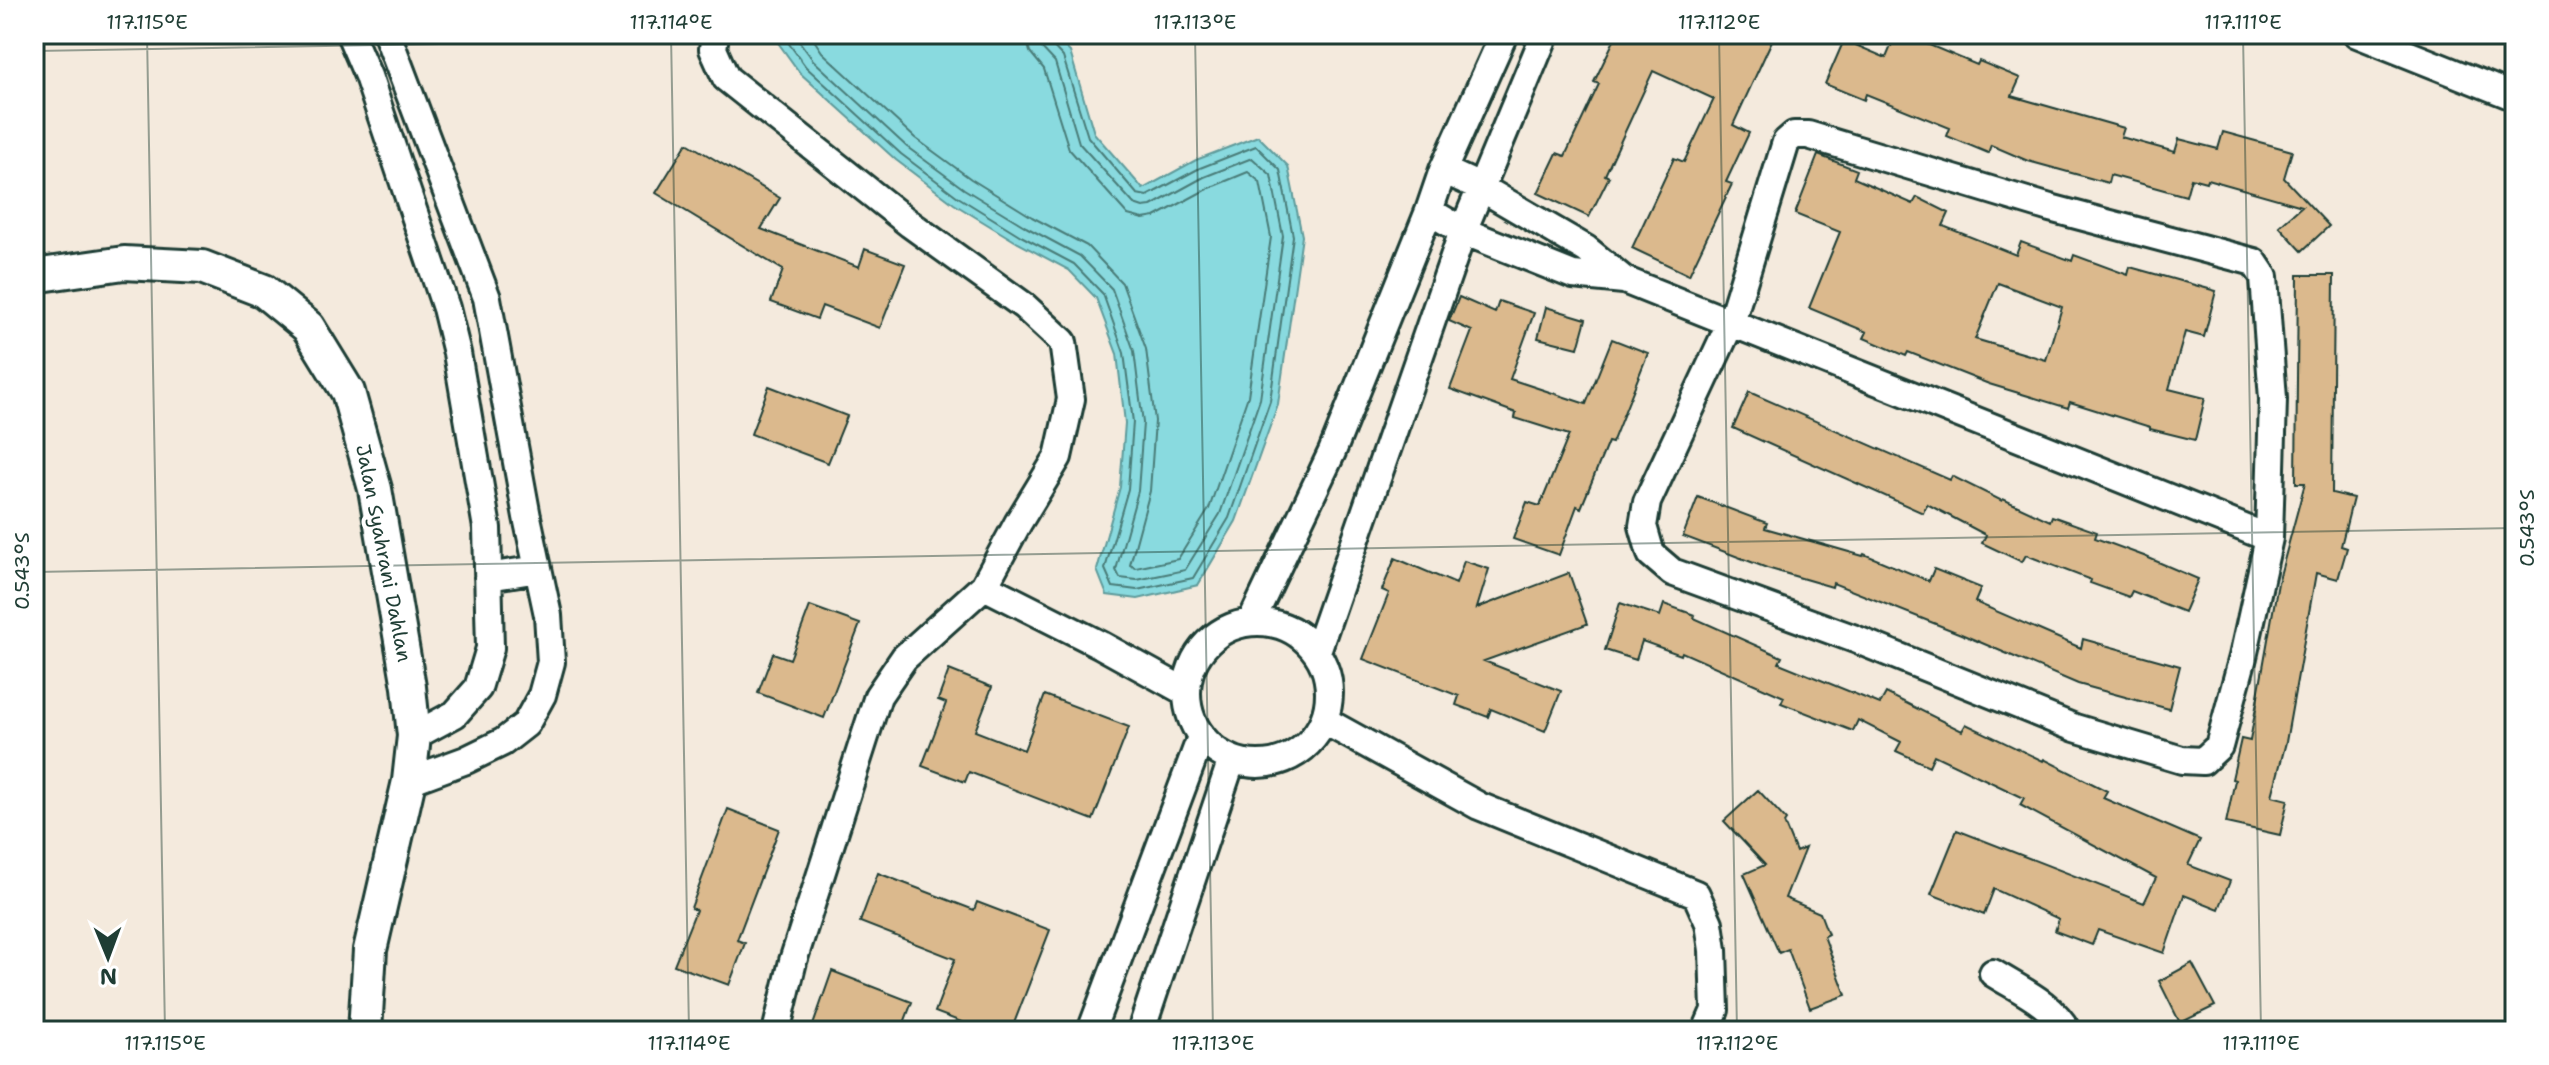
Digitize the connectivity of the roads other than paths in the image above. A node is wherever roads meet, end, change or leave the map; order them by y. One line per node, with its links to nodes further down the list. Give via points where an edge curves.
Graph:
1 (350, 34): 17 (street, via 446,308 487,528)
2 (387, 34): 16 (street, via 487,298)
3 (715, 34): 18 (street, via 713,49 726,78 910,224 1024,306 1063,342 1071,399 1058,457)
4 (1504, 34): 8 (street)
5 (1545, 34): 9 (street)
6 (2357, 34): 7 (street)
7 (2515, 97)
8 (1443, 170): 9 (street); 10 (street)
9 (1480, 187): 11 (street); 13 (street, via 1586,249)
10 (1429, 211): 11 (street); 19 (street, via 1332,452)
11 (1463, 231): 13 (street, via 1573,275); 20 (street)
12 (34, 276): 23 (street, Jalan Syahrani Dahlan, via 124,263 202,267 264,291 308,327 348,392 363,441 407,672)
13 (1624, 280): 14 (street)
14 (1731, 322): 15 (street); 15 (street, via 1786,142 1794,135 2254,262 2264,277 2273,399); 15 (street, via 1647,502 1643,526 1651,554 1672,572 2075,728 2182,760 2203,761 2219,746)
15 (2269, 538)
16 (538, 569): 17 (street); 26 (street, via 551,662 526,724 503,742)
17 (488, 577): 23 (street, via 490,648 478,688 455,714)
18 (984, 586): 21 (street); 28 (street, via 904,658 878,696 793,961)
19 (1251, 622): 20 (street, via 1287,628); 21 (street, via 1224,630 1202,647)
20 (1317, 651): 22 (street, via 1330,685)
21 (1186, 692): 24 (street)
22 (1325, 721): 25 (street, via 1302,750 1268,764); 32 (street, via 1479,806 1696,894 1709,923 1713,950 1715,1010)
23 (414, 736): 26 (street, Jalan Syahrani Dahlan)
24 (1201, 737): 25 (street); 30 (street)
25 (1232, 759): 31 (street)
26 (409, 781): 29 (street, Jalan Syahrani Dahlan, via 370,950)
27 (1993, 973): 33 (street, via 2046,1007)
28 (777, 1028)
29 (365, 1031)
30 (1091, 1031)
31 (1141, 1031)
32 (1706, 1031)
33 (2067, 1031)

